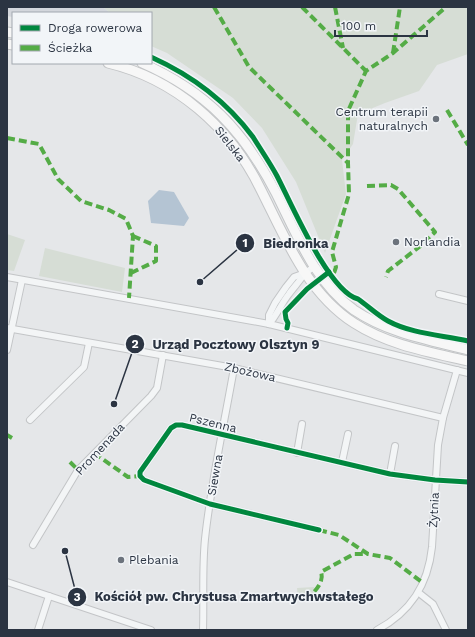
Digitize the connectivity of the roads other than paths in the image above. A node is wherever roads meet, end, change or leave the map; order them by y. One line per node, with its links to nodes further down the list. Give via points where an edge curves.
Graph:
1 (111, 64): 4 (main road, Sielska, via 159,82 188,100 222,132 259,186)
2 (144, 64): 3 (main road, Sielska, via 164,73 210,104 247,144)
3 (314, 267): 4 (street); 13 (main road, Sielska, via 342,300 372,321 394,330)
4 (305, 274): 9 (street); 15 (main road, Sielska, via 340,313 369,332 397,343)
5 (7, 277): 6 (street)
6 (22, 280): 9 (street); 10 (street)
7 (439, 294): 8 (street)
8 (468, 301)
9 (269, 324): 17 (street)
10 (9, 329): 11 (street, Zbożowa); 12 (street)
11 (89, 343): 14 (street, Zbożowa); 20 (street, via 84,367)
12 (7, 350)
13 (468, 350)
14 (163, 355): 16 (street, Zbożowa); 32 (street, Promenada, via 157,388 78,470)
15 (468, 361)
16 (234, 368): 19 (street, Zbożowa); 23 (street, Siewna)
17 (457, 370): 18 (street); 19 (street, Żytnia)
18 (468, 373)
19 (444, 418): 28 (street, Żytnia, via 438,445)
20 (30, 420)
21 (302, 424): 25 (street)
22 (348, 434): 26 (street)
23 (222, 435): 25 (street, Pszenna); 30 (street, Siewna); 30 (street, Pszenna, via 176,425 171,428 140,472 144,480)
24 (395, 446): 27 (street)
25 (297, 453): 26 (street, Pszenna)
26 (342, 462): 27 (street, Pszenna)
27 (390, 474): 28 (street, Pszenna)
28 (435, 480): 29 (street, Pszenna); 34 (street, Żytnia, via 431,561)
29 (468, 482)
30 (210, 504): 31 (street, Pszenna); 38 (street, Siewna, via 203,562)
31 (319, 530)
32 (33, 545)
33 (7, 582): 35 (street)
34 (419, 593): 39 (street, Żytnia, via 397,618); 40 (street, via 433,604)
35 (49, 596): 36 (street); 37 (street)
36 (38, 630)
37 (151, 630)
38 (203, 630)
39 (377, 630)
40 (446, 630)

